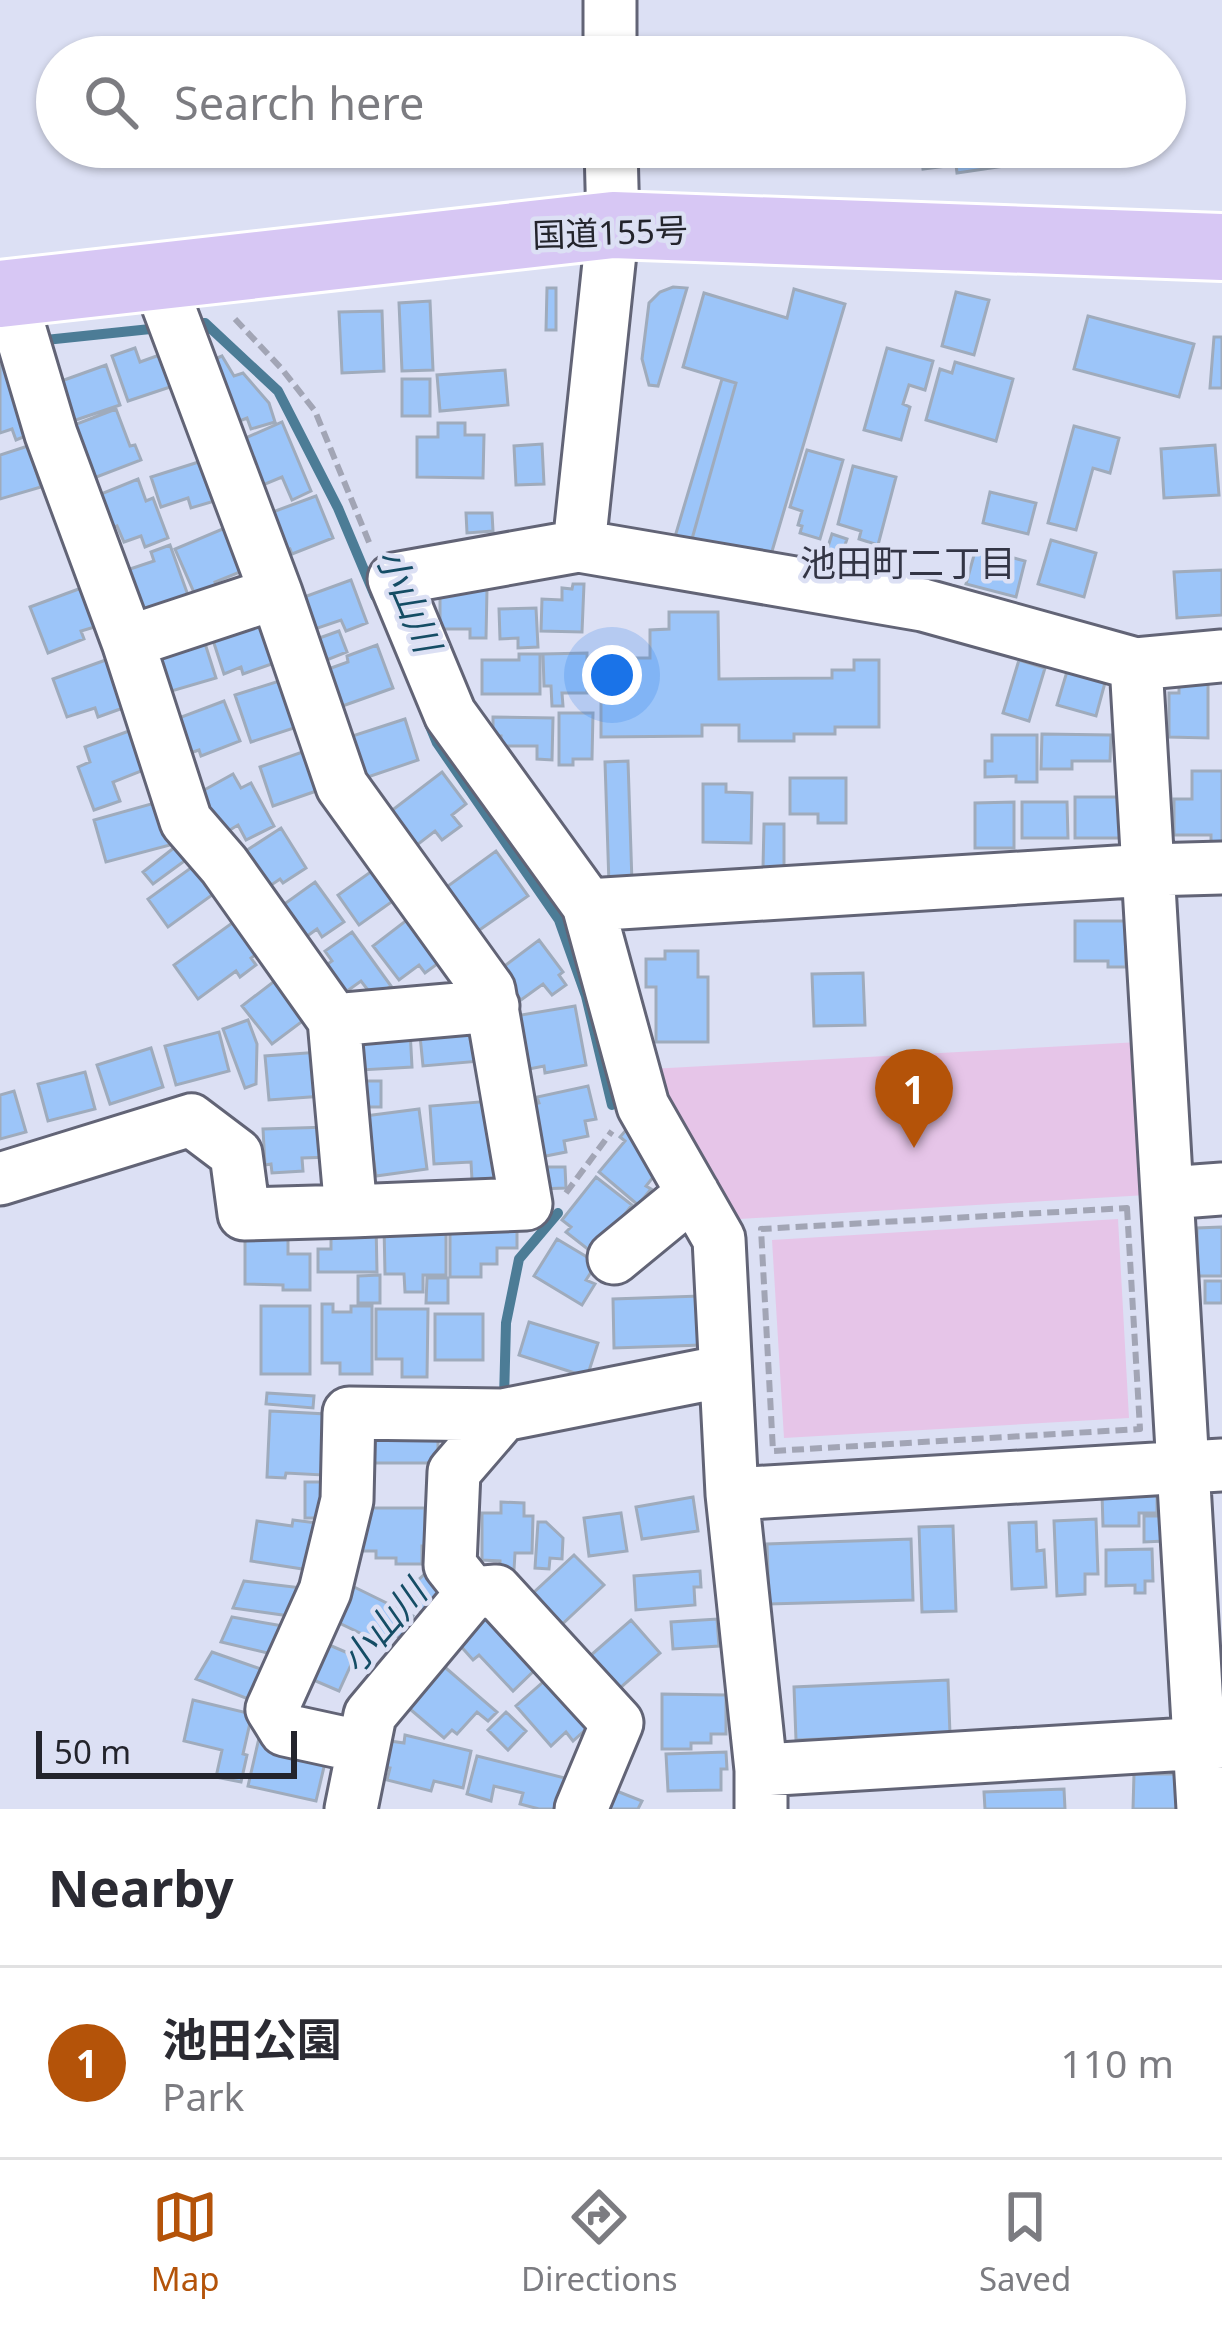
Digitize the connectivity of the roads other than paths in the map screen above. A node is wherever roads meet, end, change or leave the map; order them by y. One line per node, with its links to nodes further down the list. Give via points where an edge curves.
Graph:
1 (610, 0): 2 (street)
2 (610, 36)
3 (612, 168): 4 (street)
4 (613, 225): 5 (highway, 国道155号); 6 (highway, 国道155号); 8 (street)
5 (1222, 247)
6 (158, 276): 7 (highway, 国道155号); 9 (street)
7 (15, 323): 10 (street)
8 (579, 546): 12 (street, via 923,605); 15 (street, via 394,579 450,714)
9 (276, 593): 10 (street); 16 (street, via 342,786)
10 (128, 642): 17 (street, via 186,821)
11 (1222, 656): 12 (street)
12 (1136, 664): 14 (street)
13 (1222, 868): 14 (street)
14 (1149, 870): 15 (street); 21 (street)
15 (589, 905): 20 (street, via 643,1106)
16 (493, 1006): 17 (street); 22 (street, via 526,1204)
17 (334, 1020): 22 (street)
18 (0, 1179): 22 (street, via 191,1120 236,1154 244,1214)
19 (1222, 1189): 21 (street)
20 (693, 1193): 23 (street); 24 (street, via 719,1239)
21 (1168, 1193): 26 (street)
22 (351, 1211)
23 (614, 1258)
24 (725, 1371): 25 (street); 27 (street)
25 (503, 1415): 28 (street, via 454,1472 450,1565); 30 (street, via 349,1413 346,1500 325,1591 272,1709 285,1730)
26 (1203, 1466): 27 (street); 29 (street)
27 (732, 1494): 31 (street)
28 (472, 1593): 30 (street); 33 (street, via 496,1592 617,1723)
29 (1211, 1743): 31 (street); 34 (street)
30 (348, 1744): 32 (street)
31 (761, 1790)
32 (351, 1809)
33 (581, 1809)
34 (1203, 1809)

